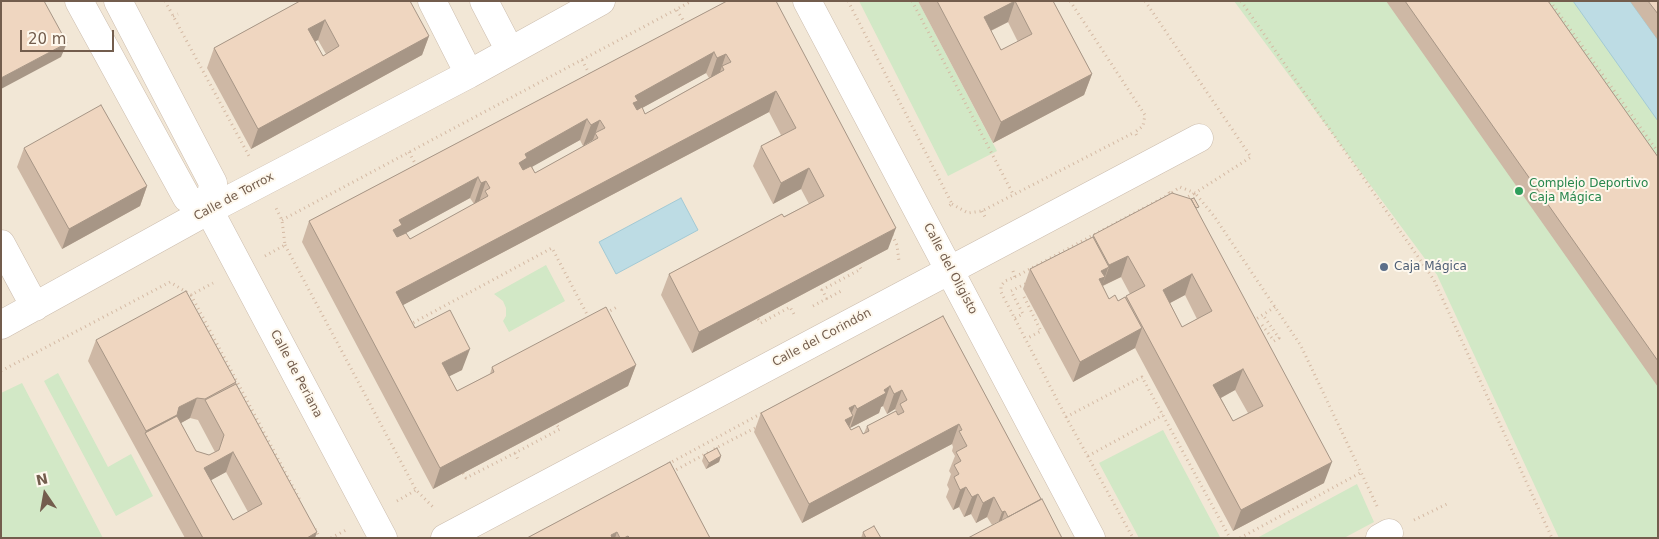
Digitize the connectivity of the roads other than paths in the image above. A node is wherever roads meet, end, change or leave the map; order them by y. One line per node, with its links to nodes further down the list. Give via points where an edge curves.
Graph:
1 (78, 1): 10 (street, via 186,198)
2 (118, 1): 10 (street, via 213,183)
3 (432, 1): 8 (street)
4 (484, 1): 7 (street)
5 (601, 1): 7 (street, Calle de Torrox)
6 (807, 1): 12 (street, Calle del Oligisto)
7 (510, 51): 8 (street, Calle de Torrox)
8 (469, 74): 10 (street, Calle de Torrox)
9 (1199, 138): 12 (street, Calle del Corindón)
10 (209, 210): 13 (street, Calle de Torrox); 16 (street, Calle de Periana)
11 (1, 244): 13 (street)
12 (951, 270): 15 (street, Calle del Corindón); 17 (street, Calle del Oligisto)
13 (35, 307): 14 (street, Calle de Torrox)
14 (1, 324)
15 (454, 533)
16 (384, 538)
17 (1091, 538)

